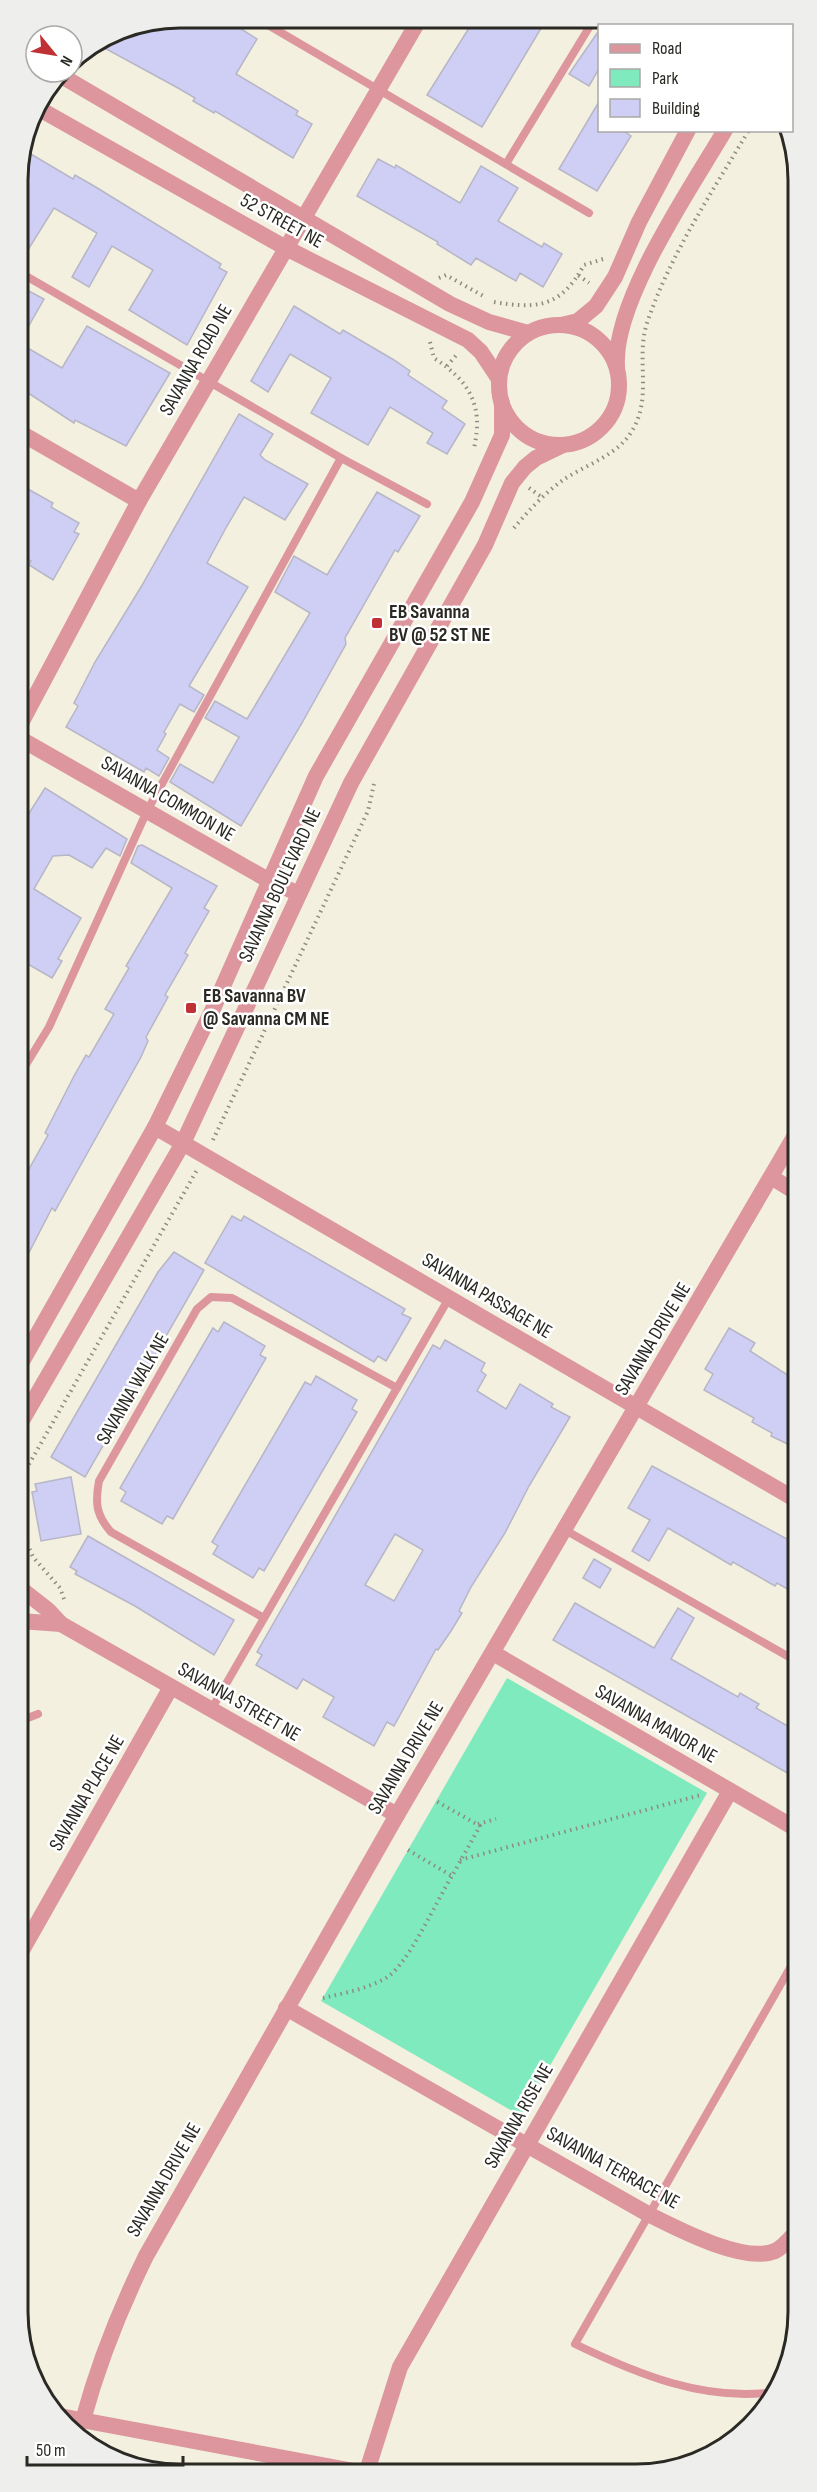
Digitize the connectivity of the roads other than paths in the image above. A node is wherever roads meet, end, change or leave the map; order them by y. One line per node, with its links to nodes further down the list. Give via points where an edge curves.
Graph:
1 (414, 28): 5 (street, SAVANNA ROAD NE)
2 (589, 28): 9 (lane)
3 (274, 29): 5 (lane)
4 (75, 84): 11 (street, 52 STREET NE)
5 (378, 90): 9 (lane); 11 (street, SAVANNA ROAD NE)
6 (45, 112): 12 (street, 52 STREET NE)
7 (687, 132): 14 (street, via 615,277 596,306 578,321)
8 (724, 132): 16 (street, via 626,312 616,347)
9 (506, 164): 10 (lane)
10 (590, 213)
11 (303, 218): 12 (street, SAVANNA ROAD NE); 15 (street, 52 STREET NE, via 450,304 489,322)
12 (286, 248): 17 (street, 52 STREET NE, via 468,340); 18 (street, SAVANNA ROAD NE)
13 (29, 278): 18 (lane)
14 (560, 325): 15 (street); 16 (street, via 576,327 597,339)
15 (528, 333): 17 (street, via 508,353)
16 (618, 373): 21 (street, via 612,413 600,429 583,440)
17 (499, 379): 19 (street)
18 (208, 382): 22 (lane); 23 (street, SAVANNA ROAD NE)
19 (502, 404): 21 (street, via 508,418 532,439); 28 (street, SAVANNA BOULEVARD NE, via 502,435 472,502 316,776)
20 (29, 438): 23 (street)
21 (563, 445): 29 (street, SAVANNA BOULEVARD NE, via 536,458 512,483 485,545 351,783)
22 (341, 458): 24 (lane); 27 (lane)
23 (139, 501): 25 (street, SAVANNA ROAD NE)
24 (427, 504)
25 (29, 708)
26 (29, 744): 27 (street, SAVANNA COMMON NE)
27 (147, 811): 28 (street, SAVANNA COMMON NE); 30 (lane, via 49,1027)
28 (268, 880): 29 (street, SAVANNA COMMON NE); 31 (street, SAVANNA BOULEVARD NE, via 212,1011)
29 (297, 893): 32 (street, SAVANNA BOULEVARD NE)
30 (29, 1061)
31 (155, 1127): 32 (street, SAVANNA PASSAGE NE); 37 (street, SAVANNA BOULEVARD NE)
32 (183, 1143): 36 (street, SAVANNA PASSAGE NE); 39 (street, SAVANNA BOULEVARD NE)
33 (788, 1148): 34 (street, SAVANNA DRIVE NE)
34 (771, 1178): 35 (street); 40 (street, SAVANNA DRIVE NE)
35 (788, 1188)
36 (449, 1297): 38 (lane); 40 (street, SAVANNA PASSAGE NE)
37 (29, 1349)
38 (397, 1388): 44 (lane); 44 (lane, SAVANNA WALK NE, via 232,1298 212,1297 197,1309 99,1481 95,1502 99,1518 111,1532)
39 (29, 1408)
40 (636, 1408): 41 (street, SAVANNA PASSAGE NE); 42 (street, SAVANNA DRIVE NE)
41 (788, 1495)
42 (565, 1530): 47 (street, SAVANNA DRIVE NE); 48 (lane)
43 (29, 1596): 46 (street, SAVANNA STREET NE)
44 (264, 1618): 50 (lane)
45 (29, 1622): 46 (street, SAVANNA STREET NE)
46 (61, 1624): 49 (street, SAVANNA STREET NE)
47 (493, 1653): 53 (street, SAVANNA MANOR NE); 54 (street, SAVANNA DRIVE NE)
48 (788, 1656)
49 (171, 1687): 50 (street, SAVANNA STREET NE); 56 (street, SAVANNA PLACE NE)
50 (211, 1710): 54 (street, SAVANNA STREET NE)
51 (38, 1714): 52 (lane)
52 (29, 1718)
53 (730, 1791): 55 (street, SAVANNA MANOR NE); 59 (street, SAVANNA RISE NE)
54 (397, 1815): 58 (street, SAVANNA DRIVE NE)
55 (788, 1824)
56 (29, 1938)
57 (788, 1971): 60 (lane)
58 (286, 2008): 59 (street, SAVANNA TERRACE NE); 64 (street, SAVANNA DRIVE NE, via 146,2256 112,2325)
59 (527, 2144): 60 (street, SAVANNA TERRACE NE); 66 (street, SAVANNA RISE NE, via 400,2367)
60 (648, 2214): 61 (street, SAVANNA TERRACE NE, via 721,2247 765,2254 777,2250); 62 (lane, via 575,2344 677,2385 714,2393)
61 (788, 2240)
62 (764, 2393)
63 (72, 2418): 64 (street)
64 (83, 2420): 65 (street)
65 (317, 2464)
66 (369, 2464)

